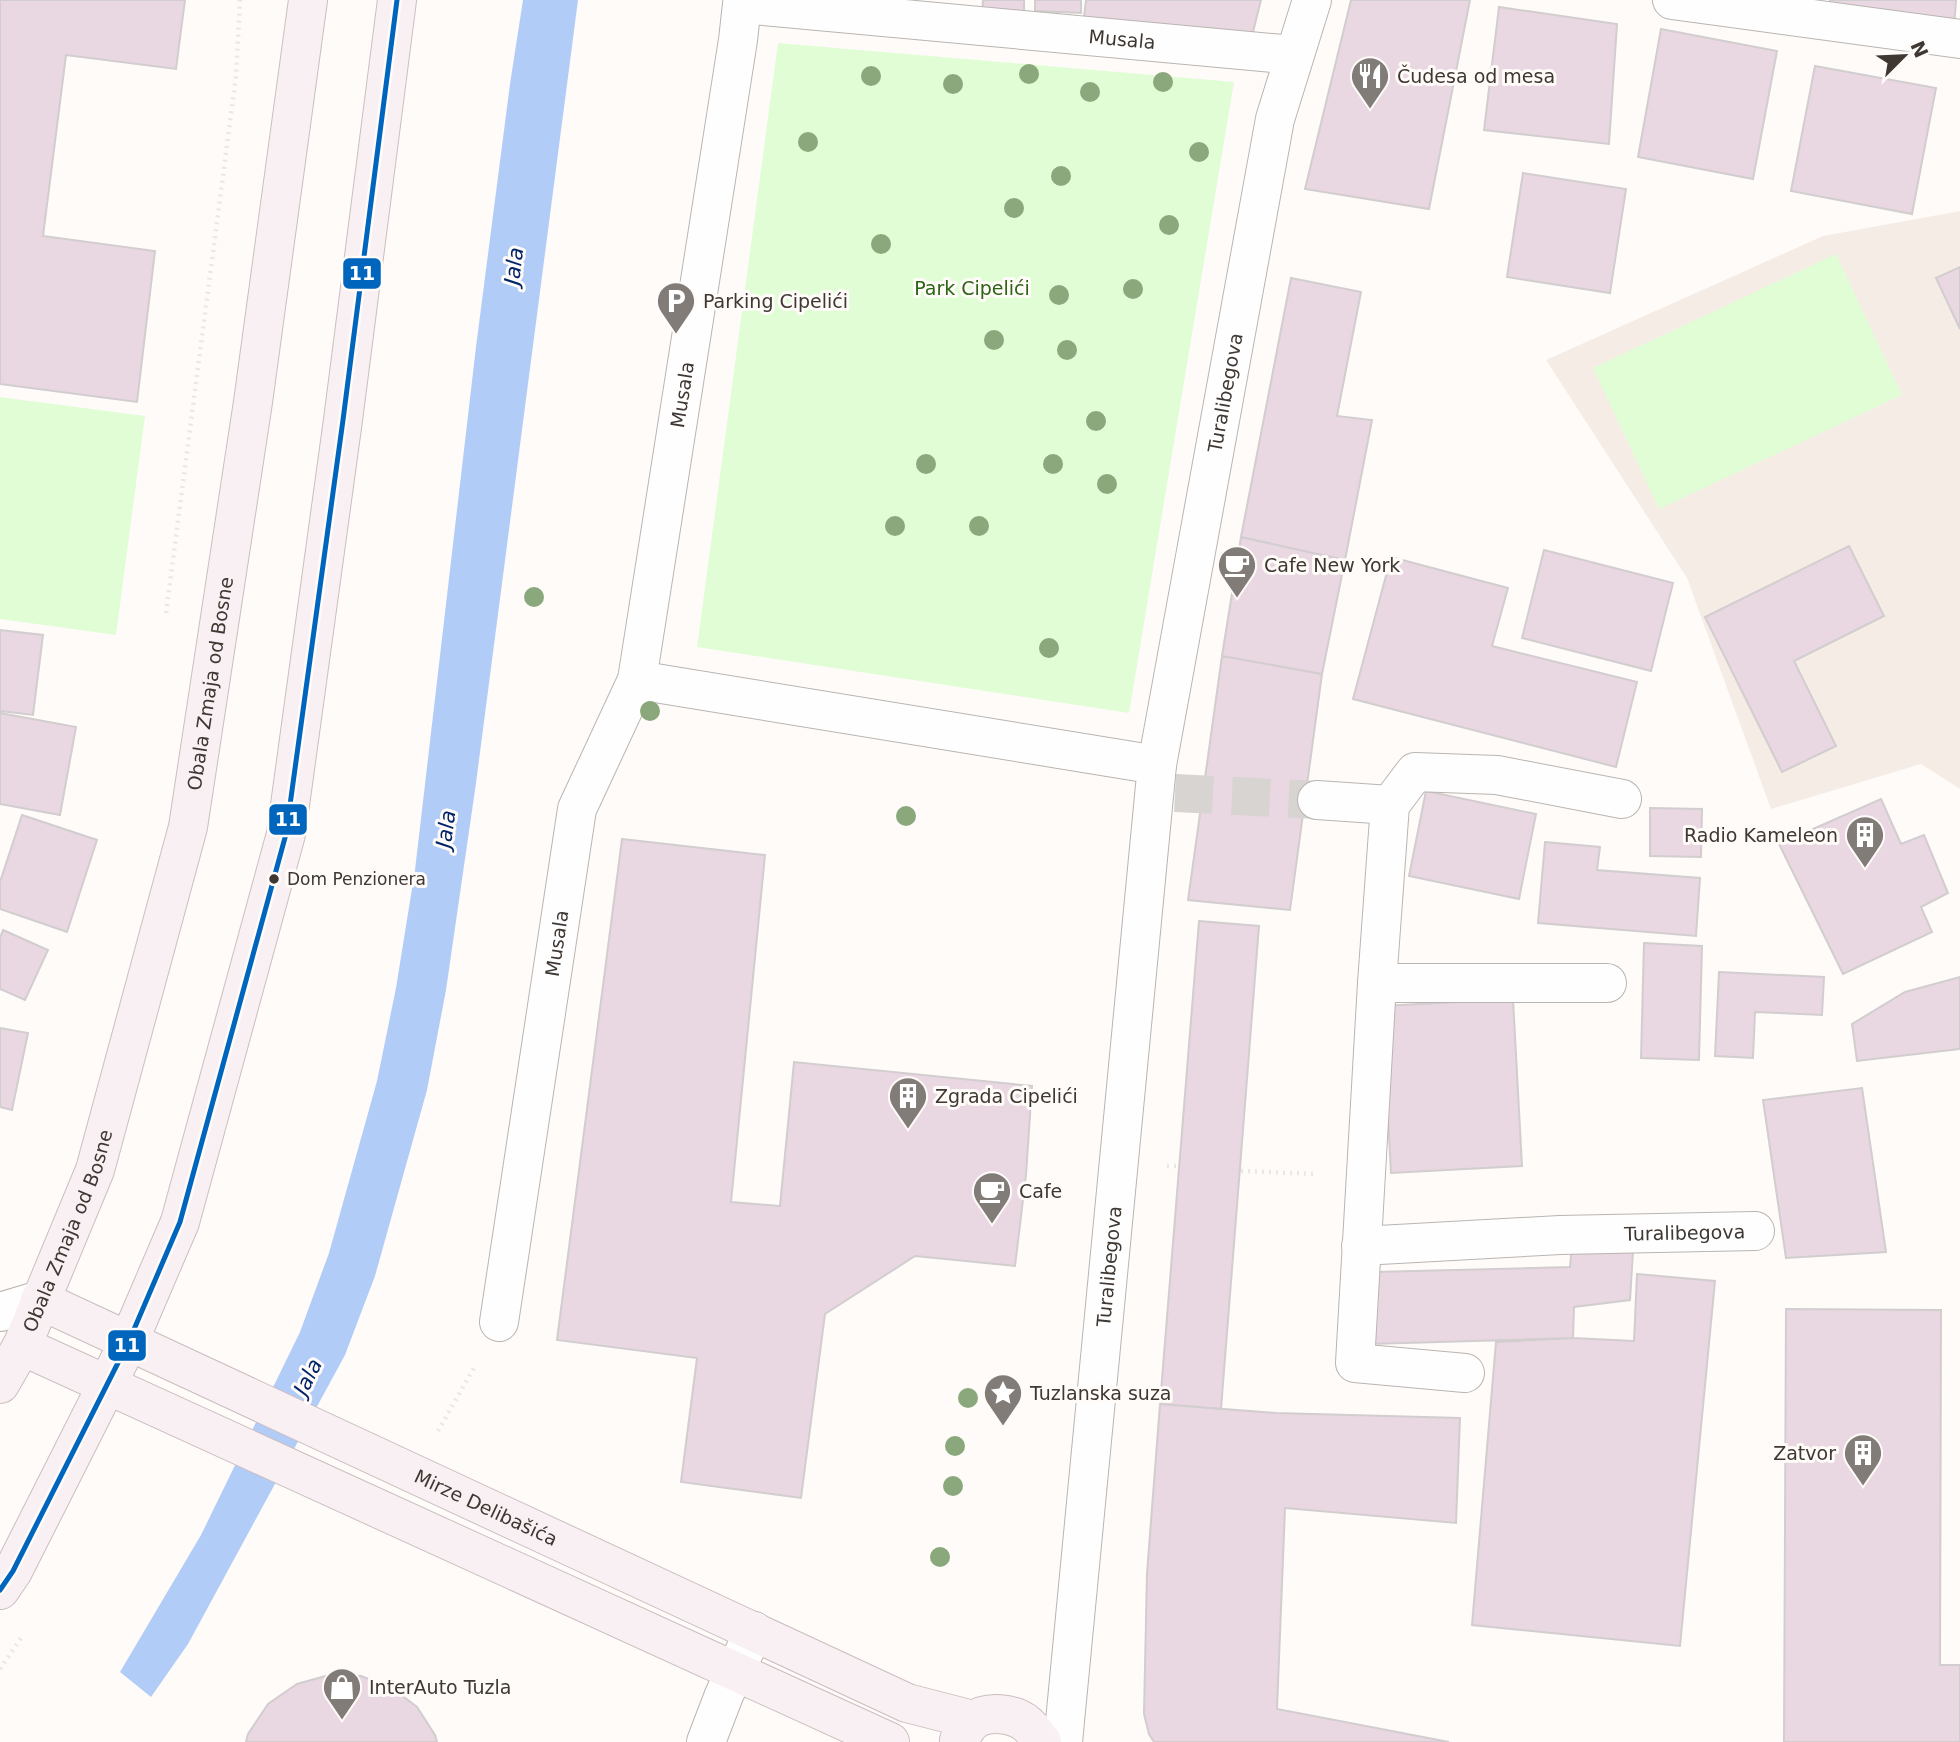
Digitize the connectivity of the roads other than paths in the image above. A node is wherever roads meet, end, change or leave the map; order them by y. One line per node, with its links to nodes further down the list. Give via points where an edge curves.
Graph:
1 (308, 0): 17 (main road, Obala Zmaja od Bosne, via 188,827 95,1170)
2 (397, 0): 21 (main road, via 286,834 180,1222)
3 (1312, 0): 7 (street, Turalibegova)
4 (1672, 0): 6 (street)
5 (742, 2): 7 (street, Musala); 8 (street, Musala)
6 (1960, 39)
7 (1294, 55): 9 (street, Turalibegova, via 1275,119)
8 (637, 680): 9 (street); 19 (street, Musala, via 578,809)
9 (1162, 783): 28 (street, Turalibegova)
10 (1622, 799): 12 (street, via 1496,775 1415,772)
11 (1317, 800): 12 (street)
12 (1390, 805): 13 (street)
13 (1377, 983): 14 (street); 16 (street)
14 (1607, 983)
15 (1755, 1231): 16 (street, Turalibegova, via 1560,1234)
16 (1362, 1246): 22 (street, via 1355,1363)
17 (40, 1300): 18 (street); 20 (main road, Obala Zmaja od Bosne); 21 (main road, Mirze Delibašića)
18 (0, 1312)
19 (499, 1322)
20 (11, 1341): 23 (main road, Obala Zmaja od Bosne); 24 (main road)
21 (129, 1341): 24 (main road); 26 (main road, Mirze Delibašića)
22 (1465, 1373)
23 (0, 1384)
24 (108, 1385): 25 (main road); 27 (main road)
25 (0, 1590)
26 (754, 1631): 27 (street); 30 (main road, Mirze Delibašića)
27 (736, 1671): 31 (street); 32 (main road)
28 (1068, 1697): 29 (street, via 1031,1719); 33 (street, Turalibegova)
29 (1028, 1730): 30 (main road, via 988,1715)
30 (966, 1731)
31 (706, 1742)
32 (890, 1742)
33 (1063, 1742)

